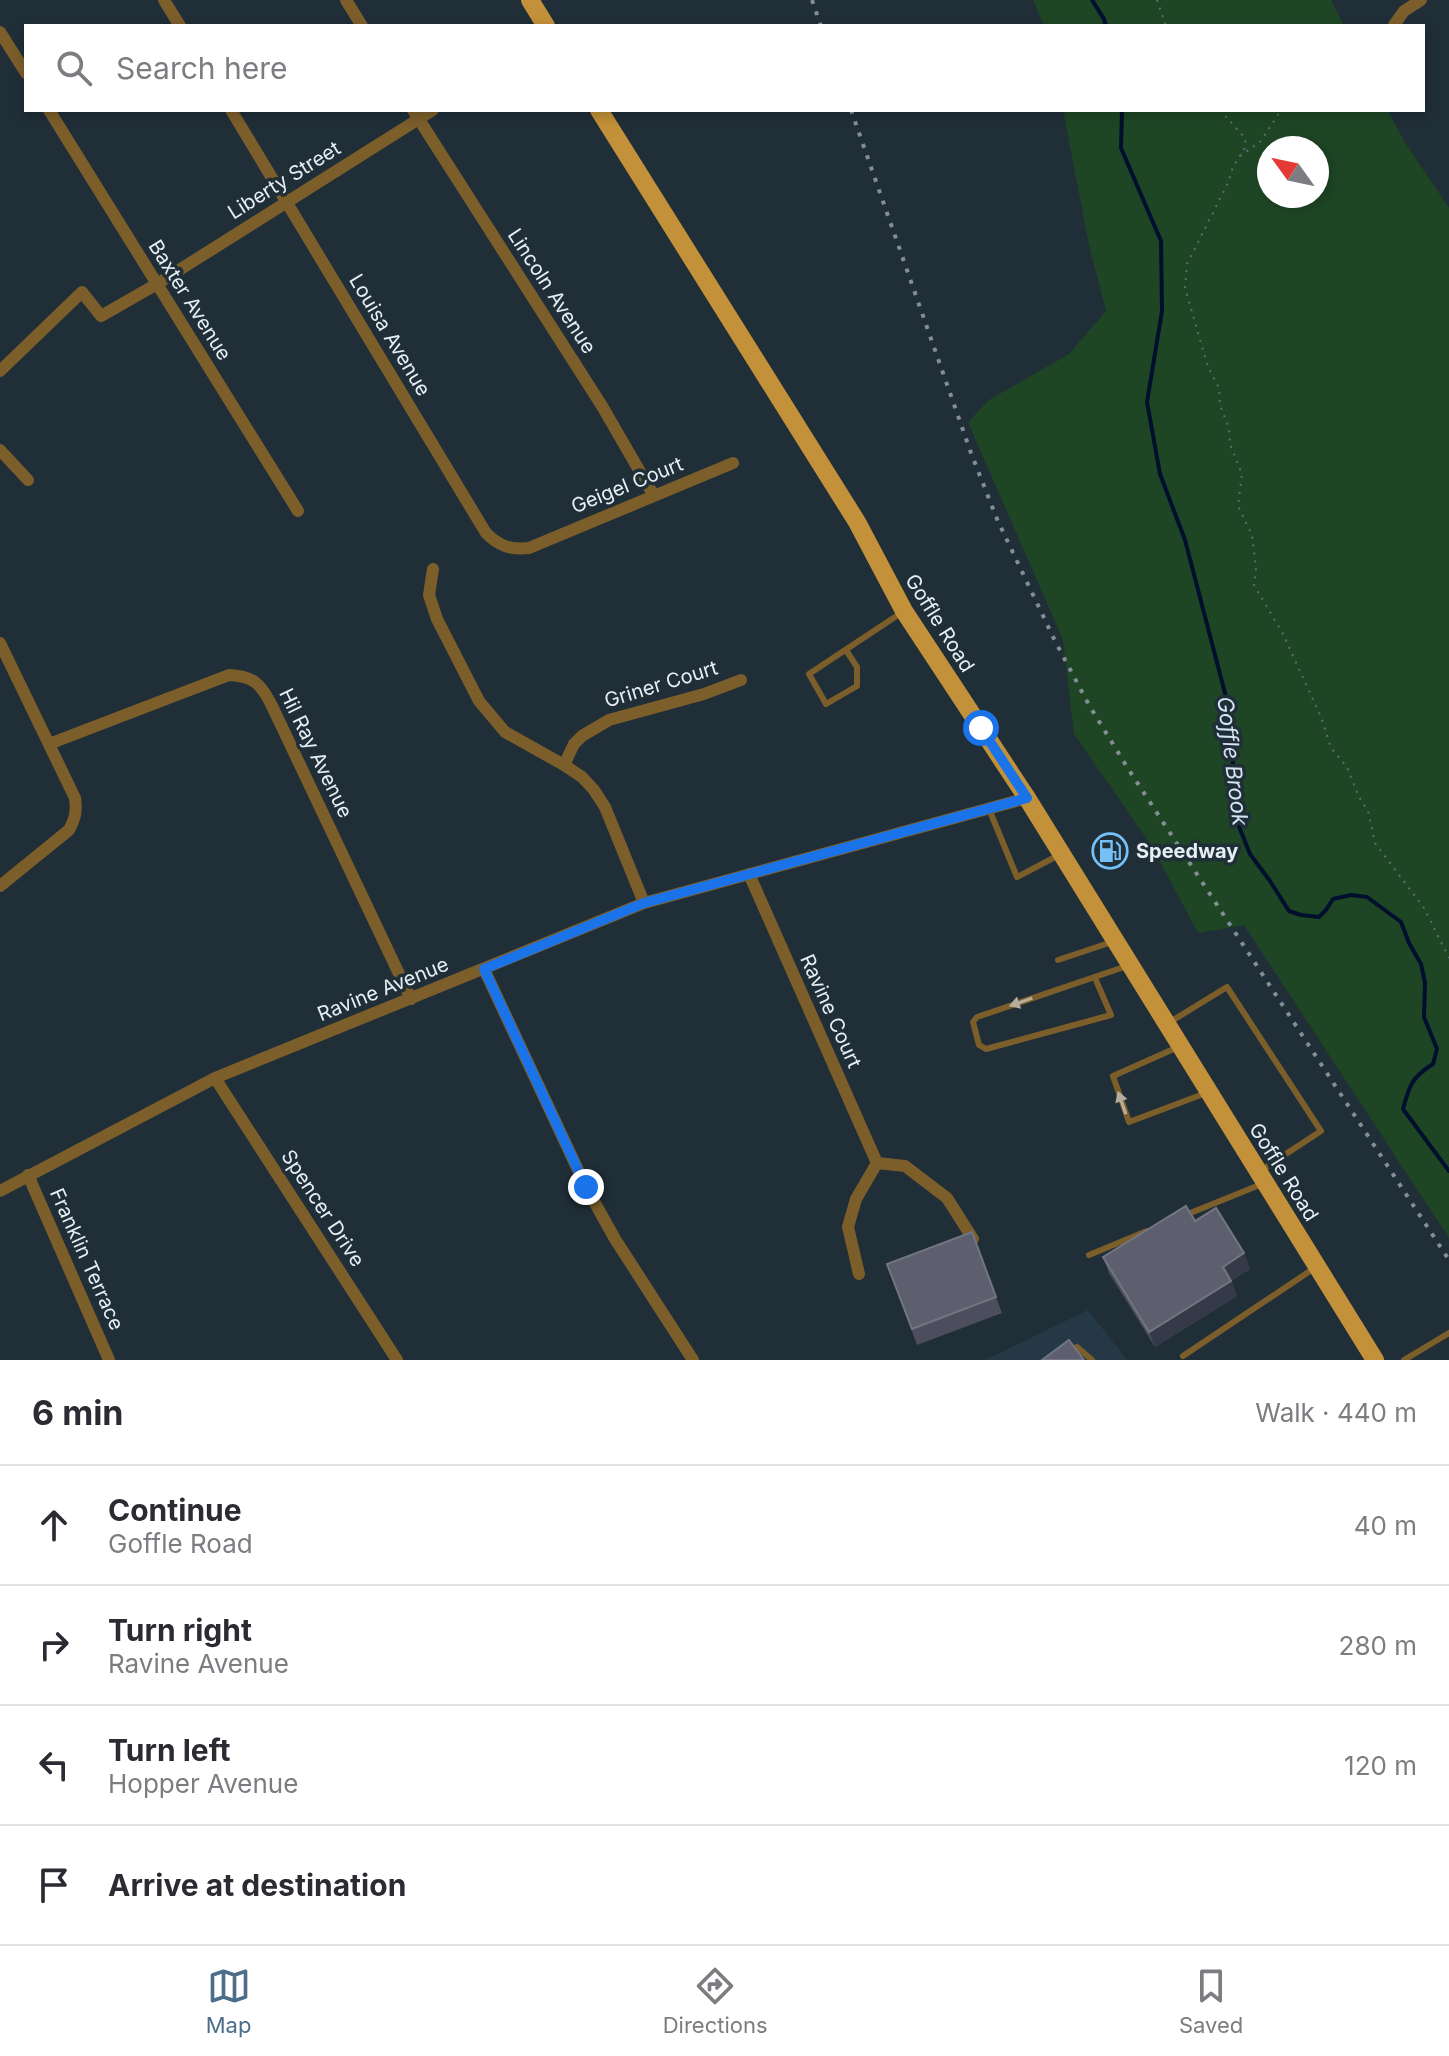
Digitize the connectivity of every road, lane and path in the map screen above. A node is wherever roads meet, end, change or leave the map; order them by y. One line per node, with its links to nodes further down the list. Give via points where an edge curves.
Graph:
1 (164, 0): 6 (street)
2 (346, 0): 7 (street)
3 (530, 0): 8 (main road)
4 (1157, 0): 9 (path)
5 (1421, 0): 10 (street)
6 (179, 24)
7 (361, 24)
8 (545, 24)
9 (1165, 24)
10 (1395, 24)
11 (0, 32): 12 (street)
12 (24, 70)
13 (50, 112): 21 (street, Baxter Avenue)
14 (232, 112): 20 (street, Louisa Avenue)
15 (600, 112): 30 (main road, Goffle Road, via 857,522)
16 (1222, 112): 19 (path, via 1245,138)
17 (1280, 112): 19 (path, via 1261,141)
18 (415, 114): 20 (street, Liberty Street); 26 (street, Lincoln Avenue)
19 (1239, 156): 43 (path, via 1187,264 1185,288 1242,474 1238,506 1252,535 1254,585 1283,634 1331,748 1347,767 1368,811 1375,843 1424,908)
20 (286, 202): 21 (street, Liberty Street); 28 (street, Louisa Avenue, via 486,533 505,547)
21 (157, 284): 22 (street, Liberty Street, via 101,316 82,292); 27 (street, Baxter Avenue)
22 (0, 371)
23 (0, 450): 25 (street)
24 (733, 463): 26 (street, Geigel Court)
25 (28, 480)
26 (654, 496): 28 (street, Geigel Court)
27 (298, 511)
28 (536, 544)
29 (433, 569): 35 (street, via 433,607 479,701 505,732)
30 (904, 611): 32 (lane); 36 (main road, Goffle Road)
31 (0, 643): 34 (street)
32 (846, 650): 32 (lane, via 809,674 826,704 857,686 857,667)
33 (741, 680): 35 (street, Griner Court, via 609,720 582,736)
34 (49, 744): 40 (street, via 75,798 75,820); 48 (street, Hil Ray Avenue, via 229,675 254,681 269,698)
35 (564, 765): 41 (street, via 582,777 605,807)
36 (1027, 798): 37 (street, Ravine Avenue); 38 (main road, Goffle Road)
37 (989, 809): 38 (lane, via 1017,877); 39 (street, Ravine Avenue)
38 (1062, 854): 42 (main road, Goffle Road)
39 (749, 874): 41 (street, Ravine Avenue); 53 (street, Ravine Court)
40 (0, 886)
41 (644, 903): 46 (street, Ravine Avenue)
42 (1115, 941): 44 (lane); 45 (main road, Goffle Road)
43 (1449, 958)
44 (1058, 960)
45 (1130, 965): 47 (lane); 49 (main road, Goffle Road)
46 (484, 969): 48 (street, Ravine Avenue); 68 (street, via 586,1187)
47 (1095, 978): 47 (lane, one-way to 47, via 977,1017 973,1022 979,1045 986,1049 1111,1015)
48 (411, 999): 51 (street, Ravine Avenue)
49 (1167, 1024): 50 (main road, Goffle Road); 55 (lane, via 1227,987 1321,1131)
50 (1180, 1046): 52 (main road, Goffle Road); 52 (lane, one-way to 50, via 1129,1122 1113,1076)
51 (215, 1078): 54 (street, Ravine Avenue); 67 (street, Spencer Drive)
52 (1209, 1092): 55 (main road, Goffle Road)
53 (877, 1163): 59 (street, via 905,1166 947,1198); 62 (street, via 856,1199 848,1227)
54 (28, 1175): 56 (street, Ravine Avenue); 66 (street, Franklin Terrace)
55 (1262, 1177): 57 (lane); 61 (main road, Goffle Road)
56 (0, 1191)
57 (1177, 1219)
58 (1148, 1231): 60 (lane)
59 (973, 1239)
60 (1089, 1255)
61 (1317, 1266): 65 (lane); 70 (main road, Goffle Road)
62 (859, 1274)
63 (1449, 1333): 71 (lane)
64 (1055, 1356): 69 (lane, via 1077,1347)
65 (1183, 1356)
66 (109, 1360)
67 (397, 1360)
68 (693, 1360)
69 (1092, 1360)
70 (1375, 1360)
71 (1404, 1360)

